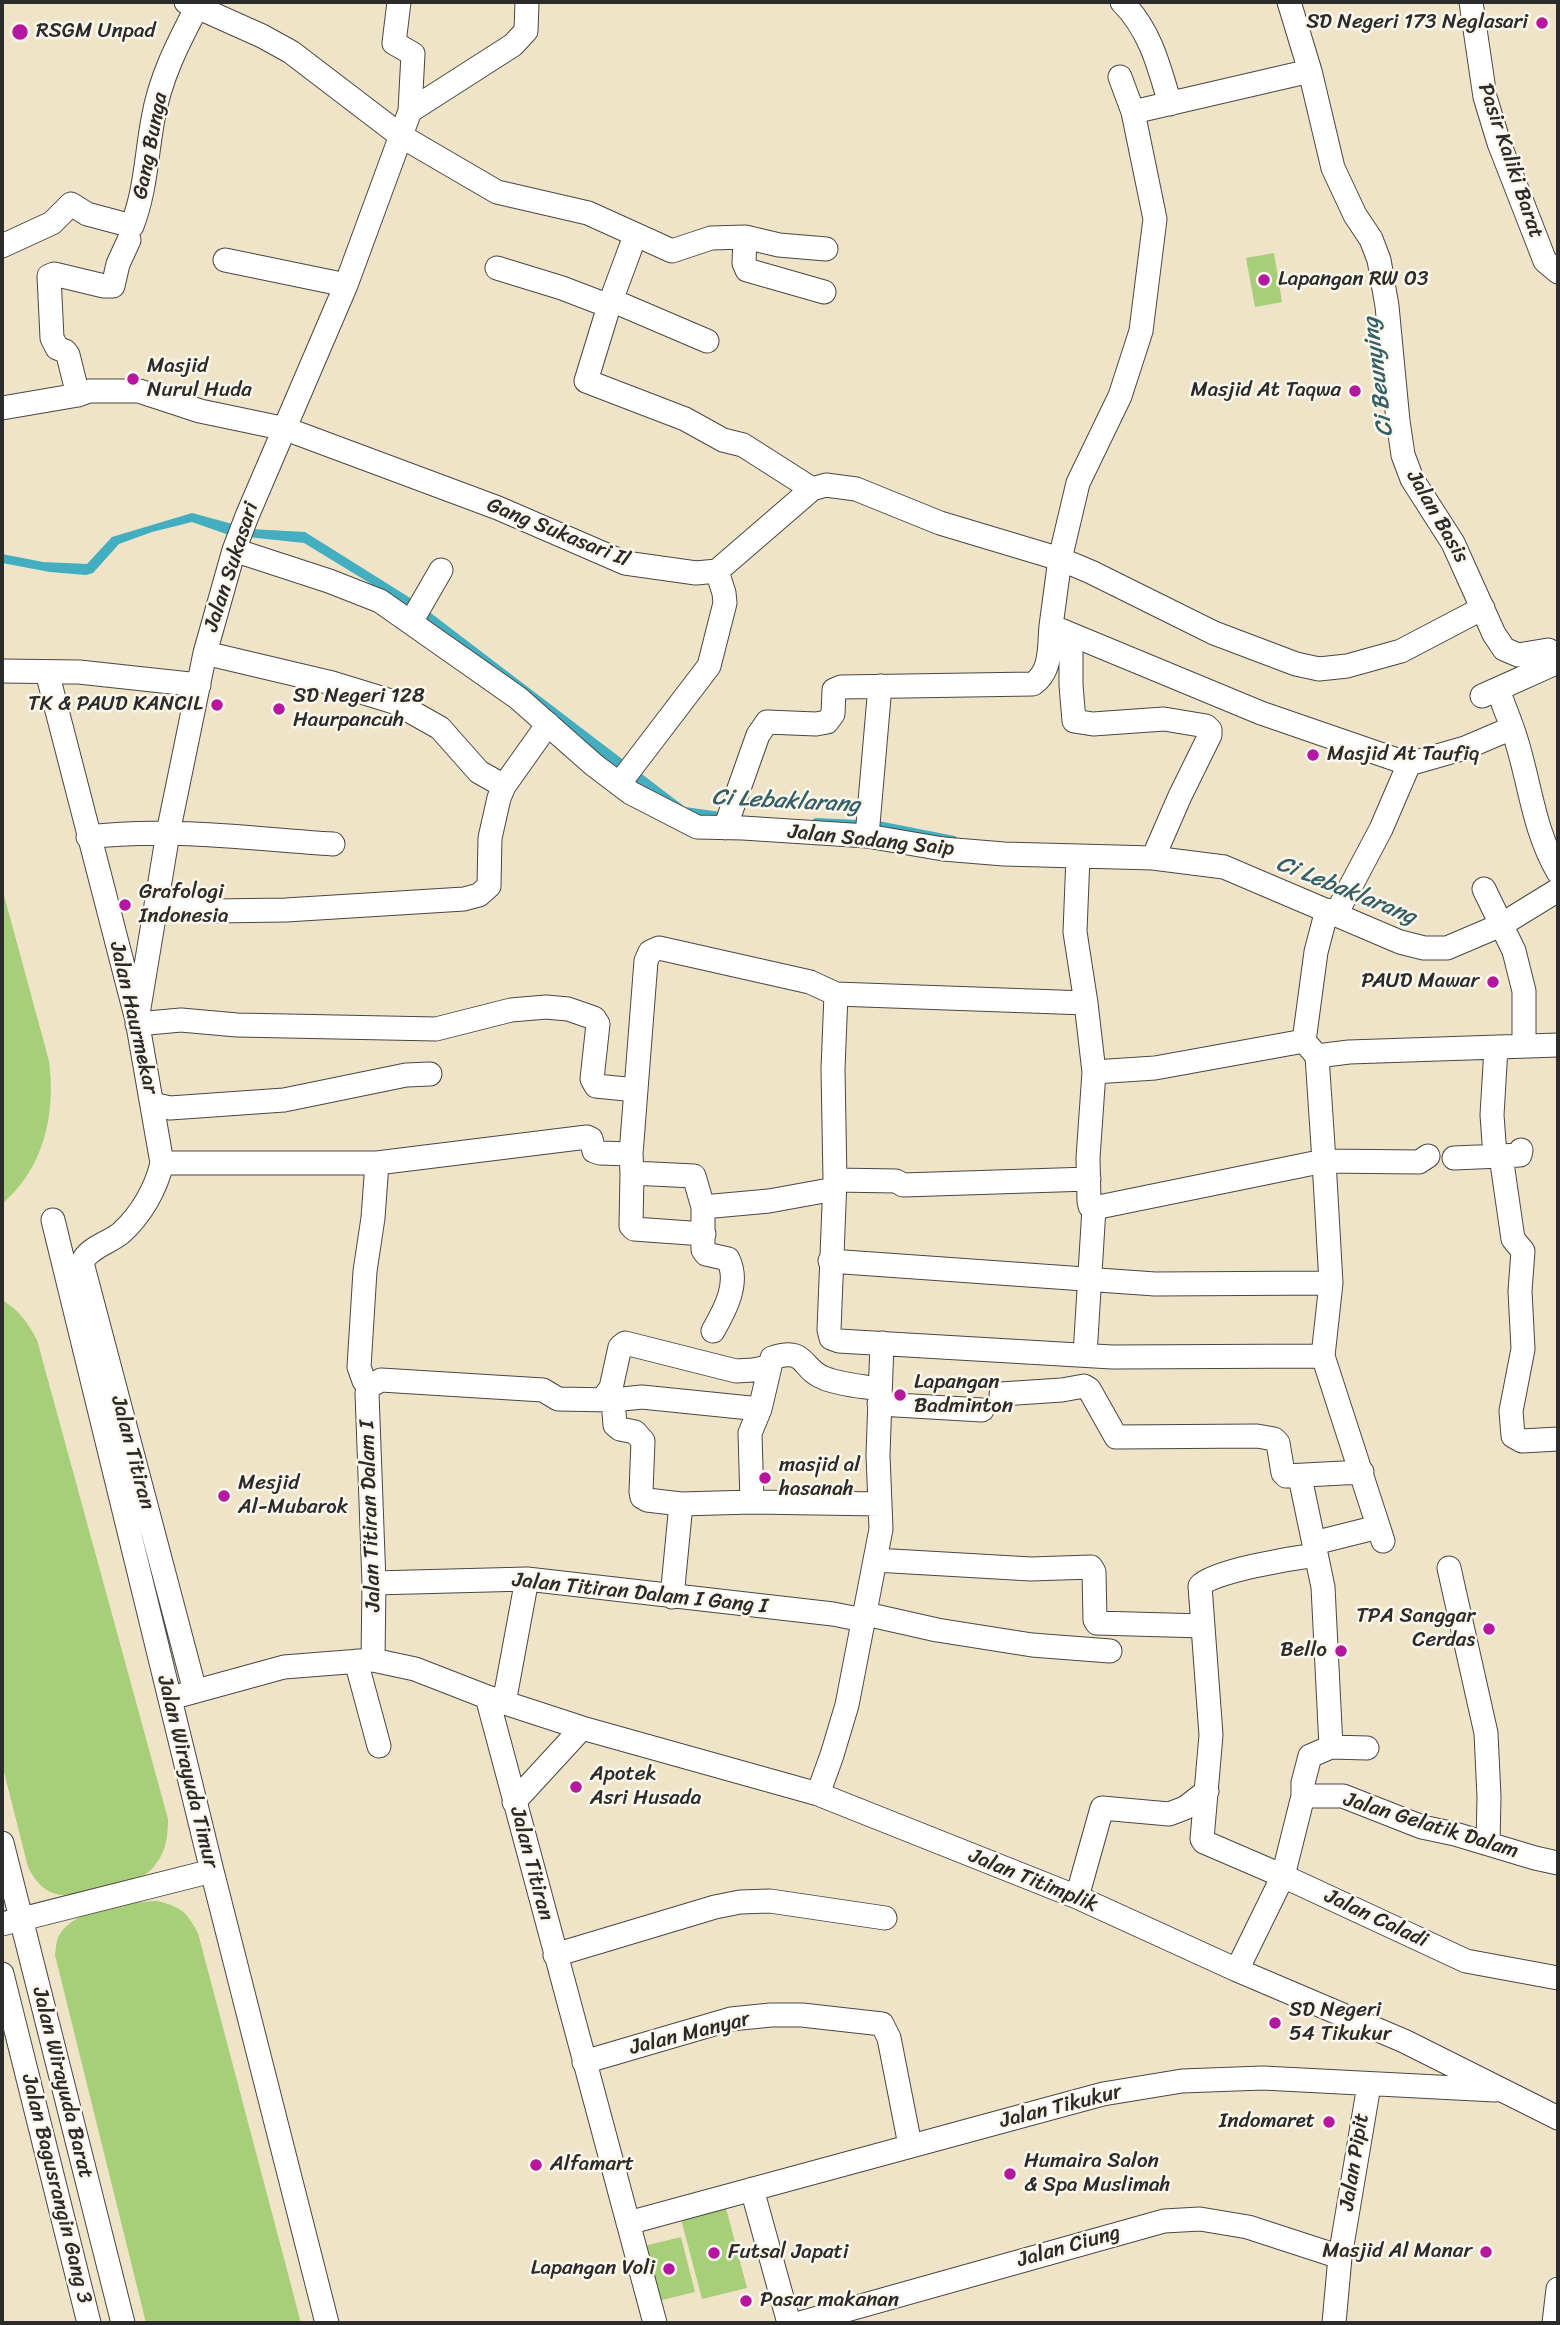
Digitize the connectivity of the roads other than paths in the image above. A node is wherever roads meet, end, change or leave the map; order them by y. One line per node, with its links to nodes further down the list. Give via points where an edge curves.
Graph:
1 (399, 2): 10 (street, Jalan Sukasari, via 394,43 413,54)
2 (527, 2): 10 (street, via 526,32 513,45)
3 (1122, 2): 9 (street, via 1149,38)
4 (1289, 2): 7 (street, Jalan Basis)
5 (1471, 2): 20 (street, Pasir Kaliki Barat, via 1485,97 1499,142 1545,261)
6 (192, 4): 12 (street, via 291,52); 16 (street, Gang Bunga, via 160,89 142,199 132,226 87,214 71,204 52,223)
7 (1310, 71): 9 (street); 33 (street, Jalan Basis, via 1333,168 1379,260 1403,455 1412,479 1453,543)
8 (1120, 77): 11 (street)
9 (1170, 104): 11 (street)
10 (410, 111): 12 (street, Jalan Sukasari)
11 (1133, 112): 30 (street, via 1155,219 1141,331 1120,396 1078,483)
12 (401, 136): 13 (street, via 497,191 588,213); 21 (street, Jalan Sukasari)
13 (635, 236): 14 (street, via 672,251 711,237); 23 (street)
14 (745, 237): 17 (street); 22 (street, via 747,270)
15 (129, 240): 25 (street, via 113,286 48,276 52,338 68,355)
16 (2, 246)
17 (826, 249)
18 (225, 260): 21 (street)
19 (498, 268): 23 (street)
20 (1558, 272)
21 (346, 285): 27 (street, Jalan Sukasari)
22 (824, 292)
23 (610, 303): 24 (street); 28 (street, via 586,381 743,445)
24 (707, 341)
25 (78, 395): 26 (street); 27 (street, via 139,391 201,411)
26 (2, 408)
27 (286, 429): 29 (street, Jalan Sukasari); 32 (street, Gang Sukasari Il, via 498,508 625,563 696,573)
28 (812, 489): 30 (street, via 826,485 856,489 940,523); 32 (street)
29 (235, 547): 34 (street, Jalan Sadang Saip); 36 (street, Jalan Sukasari)
30 (1060, 559): 33 (street, via 1214,633 1319,669 1401,651); 35 (street)
31 (441, 570): 34 (street)
32 (717, 571): 46 (street, via 724,603 709,666)
33 (1483, 608): 37 (street, Jalan Basis, via 1504,649 1518,655 1548,650)
34 (416, 614): 43 (street, Jalan Sadang Saip)
35 (1061, 630): 42 (street, via 1048,664 1032,684); 45 (street, via 1261,713); 53 (street, via 1074,721 1164,719 1210,730)
36 (205, 653): 41 (street, Jalan Sukasari); 47 (street, via 394,702 440,728 479,772)
37 (1558, 654)
38 (1558, 663): 44 (street, via 1490,693)
39 (2, 671): 40 (street)
40 (47, 672): 41 (street); 51 (street, Jalan Haurmekar)
41 (199, 685): 50 (street, Jalan Sukasari)
42 (880, 686): 48 (street, via 837,688 827,722 767,722); 49 (street)
43 (548, 724): 46 (street, Jalan Sadang Saip, via 594,765); 47 (street)
44 (1512, 728): 45 (street); 55 (street, via 1541,836)
45 (1409, 764): 58 (street, via 1381,829)
46 (626, 774): 48 (street, Jalan Sadang Saip, via 631,793 697,827)
47 (504, 786): 57 (street, via 491,838 489,886 479,895 286,910 214,911 192,905)
48 (727, 821): 49 (street, Jalan Sadang Saip)
49 (868, 828): 54 (street, Jalan Sadang Saip, via 943,849)
50 (168, 833): 51 (street); 52 (street); 57 (street, Jalan Sukasari)
51 (88, 837): 62 (street, Jalan Haurmekar)
52 (333, 844)
53 (1156, 852): 54 (street, Jalan Sadang Saip); 58 (street, Jalan Sadang Saip, via 1224,867)
54 (1078, 856): 61 (street, via 1075,932)
55 (1558, 877): 59 (street, Jalan Sadang Saip)
56 (1483, 889): 59 (street)
57 (156, 905): 62 (street, Jalan Sukasari)
58 (1335, 910): 59 (street, Jalan Sadang Saip, via 1400,942 1424,948 1447,948); 65 (street, via 1316,952)
59 (1499, 920): 63 (street, via 1514,951 1524,991)
60 (836, 994): 61 (street); 69 (street, via 810,982 687,953 659,948 650,952); 79 (street)
61 (1086, 1003): 67 (street)
62 (137, 1022): 69 (street, via 436,1029 511,1010 568,1009 594,1018 598,1024 592,1079 596,1086); 70 (street, Jalan Haurmekar)
63 (1524, 1045): 64 (street); 66 (street)
64 (1496, 1048): 65 (street); 71 (street, via 1492,1115)
65 (1311, 1049): 67 (street); 74 (street)
66 (1557, 1051)
67 (1094, 1072): 78 (street)
68 (430, 1074): 70 (street, via 406,1074 284,1100 170,1108)
69 (636, 1090): 77 (street)
70 (152, 1104): 75 (street, Jalan Haurmekar)
71 (1506, 1154): 73 (street); 97 (street, via 1513,1239 1522,1251 1523,1349 1511,1412 1513,1436 1522,1441)
72 (1428, 1156): 74 (street, via 1419,1162)
73 (1454, 1158)
74 (1324, 1161): 81 (street); 85 (street)
75 (162, 1163): 76 (street); 113 (street, Jalan Titiran, via 141,1210 120,1234 88,1254 82,1263)
76 (377, 1163): 77 (street, via 587,1137 594,1151); 91 (street, via 359,1367 364,1381)
77 (631, 1163): 80 (street, via 694,1176); 83 (street, via 634,1229)
78 (1089, 1179): 79 (street); 81 (street)
79 (835, 1184): 80 (street, via 782,1199); 84 (street)
80 (703, 1207): 83 (street)
81 (1094, 1209): 88 (street)
82 (53, 1220): 114 (street, Jalan Wirayuda Timur)
83 (704, 1234): 86 (street, via 703,1250 728,1259 732,1275 729,1299)
84 (830, 1261): 85 (street, via 1154,1284); 87 (street, via 831,1338)
85 (1331, 1283): 89 (street)
86 (713, 1331)
87 (882, 1343): 88 (street); 93 (street)
88 (1085, 1355): 89 (street)
89 (1323, 1356): 98 (street)
90 (768, 1367): 93 (street, via 772,1358 782,1354 802,1358 821,1378); 94 (street, via 736,1371 625,1343 620,1347); 95 (street)
91 (375, 1383): 94 (street, via 543,1390 558,1399); 107 (street, Jalan Titiran Dalam I, via 367,1393)
92 (1000, 1394): 99 (street, via 1084,1386 1116,1437 1274,1439 1283,1474)
93 (879, 1397): 96 (street); 102 (street)
94 (608, 1400): 95 (street, via 642,1397); 101 (street, via 615,1425 635,1432 643,1441 642,1497)
95 (760, 1409): 100 (street, via 750,1433)
96 (982, 1410)
97 (1558, 1439)
98 (1362, 1472): 99 (street); 103 (street, via 1381,1534)
99 (1300, 1477): 103 (street)
100 (752, 1502): 101 (street); 102 (street)
101 (681, 1504): 108 (street)
102 (880, 1504): 104 (street)
103 (1315, 1549): 110 (street, via 1205,1580 1199,1592); 118 (street, via 1322,1587)
104 (875, 1560): 109 (street); 110 (street, via 1031,1569 1091,1567 1097,1623)
105 (1449, 1568): 125 (street, via 1486,1733)
106 (527, 1579): 107 (street, Jalan Titiran Dalam I Gang I); 108 (street, Jalan Titiran Dalam I Gang I); 115 (street)
107 (374, 1583): 112 (street, Jalan Titiran Dalam I)
108 (673, 1597): 109 (street, Jalan Titiran Dalam I Gang I)
109 (865, 1617): 111 (street, Jalan Titiran Dalam I Gang I, via 1000,1640); 121 (street, via 847,1705)
110 (1203, 1626): 120 (street, via 1211,1735)
111 (1110, 1651)
112 (365, 1660): 113 (street, via 284,1667); 115 (street, via 415,1669); 117 (street, Jalan Titiran Dalam I)
113 (195, 1691): 114 (street)
114 (169, 1698): 127 (street, Jalan Wirayuda Timur)
115 (496, 1700): 116 (street, Jalan Titimplik); 123 (street, Jalan Titiran)
116 (582, 1728): 121 (street, Jalan Titimplik); 123 (street)
117 (379, 1746)
118 (1331, 1747): 119 (street); 122 (street, via 1310,1756)
119 (1367, 1748)
120 (1207, 1791): 128 (street, Jalan Caladi, via 1204,1842); 129 (street, via 1169,1814 1102,1808)
121 (818, 1794): 129 (street, Jalan Titimplik)
122 (1303, 1796): 125 (street, Jalan Gelatik Dalam, via 1343,1796 1422,1827); 128 (street)
123 (514, 1802): 132 (street, Jalan Titiran)
124 (2, 1843): 131 (street, Jalan Wirayuda Barat)
125 (1488, 1843): 126 (street, Jalan Gelatik Dalam)
126 (1558, 1863)
127 (212, 1871): 131 (street); 148 (street, Jalan Wirayuda Timur)
128 (1283, 1876): 133 (street); 135 (street, Jalan Caladi, via 1466,1961)
129 (1077, 1897): 133 (street, Jalan Titimplik)
130 (885, 1918): 132 (street, via 770,1901 740,1902)
131 (11, 1922): 147 (street, Jalan Wirayuda Barat)
132 (555, 1955): 136 (street, Jalan Titiran)
133 (1237, 1970): 138 (street, Jalan Titimplik, via 1404,2041)
134 (2, 1974): 146 (street, Jalan Bagusrangin Gang 3)
135 (1558, 1978)
136 (584, 2062): 140 (street, Jalan Manyar, via 731,2019 802,2015 882,2024 889,2038); 142 (street, Jalan Titiran)
137 (1369, 2085): 138 (street, Jalan Tikukur); 140 (street, Jalan Tikukur, via 1264,2078 1182,2081 1103,2094); 143 (street, Jalan Pipit)
138 (1506, 2091): 139 (street, Jalan Titimplik)
139 (1558, 2118)
140 (910, 2145): 141 (street, Jalan Tikukur)
141 (752, 2189): 142 (street, Jalan Tikukur); 145 (street)
142 (628, 2223): 149 (street, Jalan Titiran)
143 (1340, 2257): 145 (street, Jalan Ciung, via 1248,2227 1200,2219 1164,2221); 150 (street, Jalan Pipit)
144 (1558, 2289): 151 (street)
145 (787, 2322)
146 (89, 2323)
147 (123, 2323)
148 (327, 2323)
149 (655, 2323)
150 (1334, 2323)
151 (1554, 2323)

